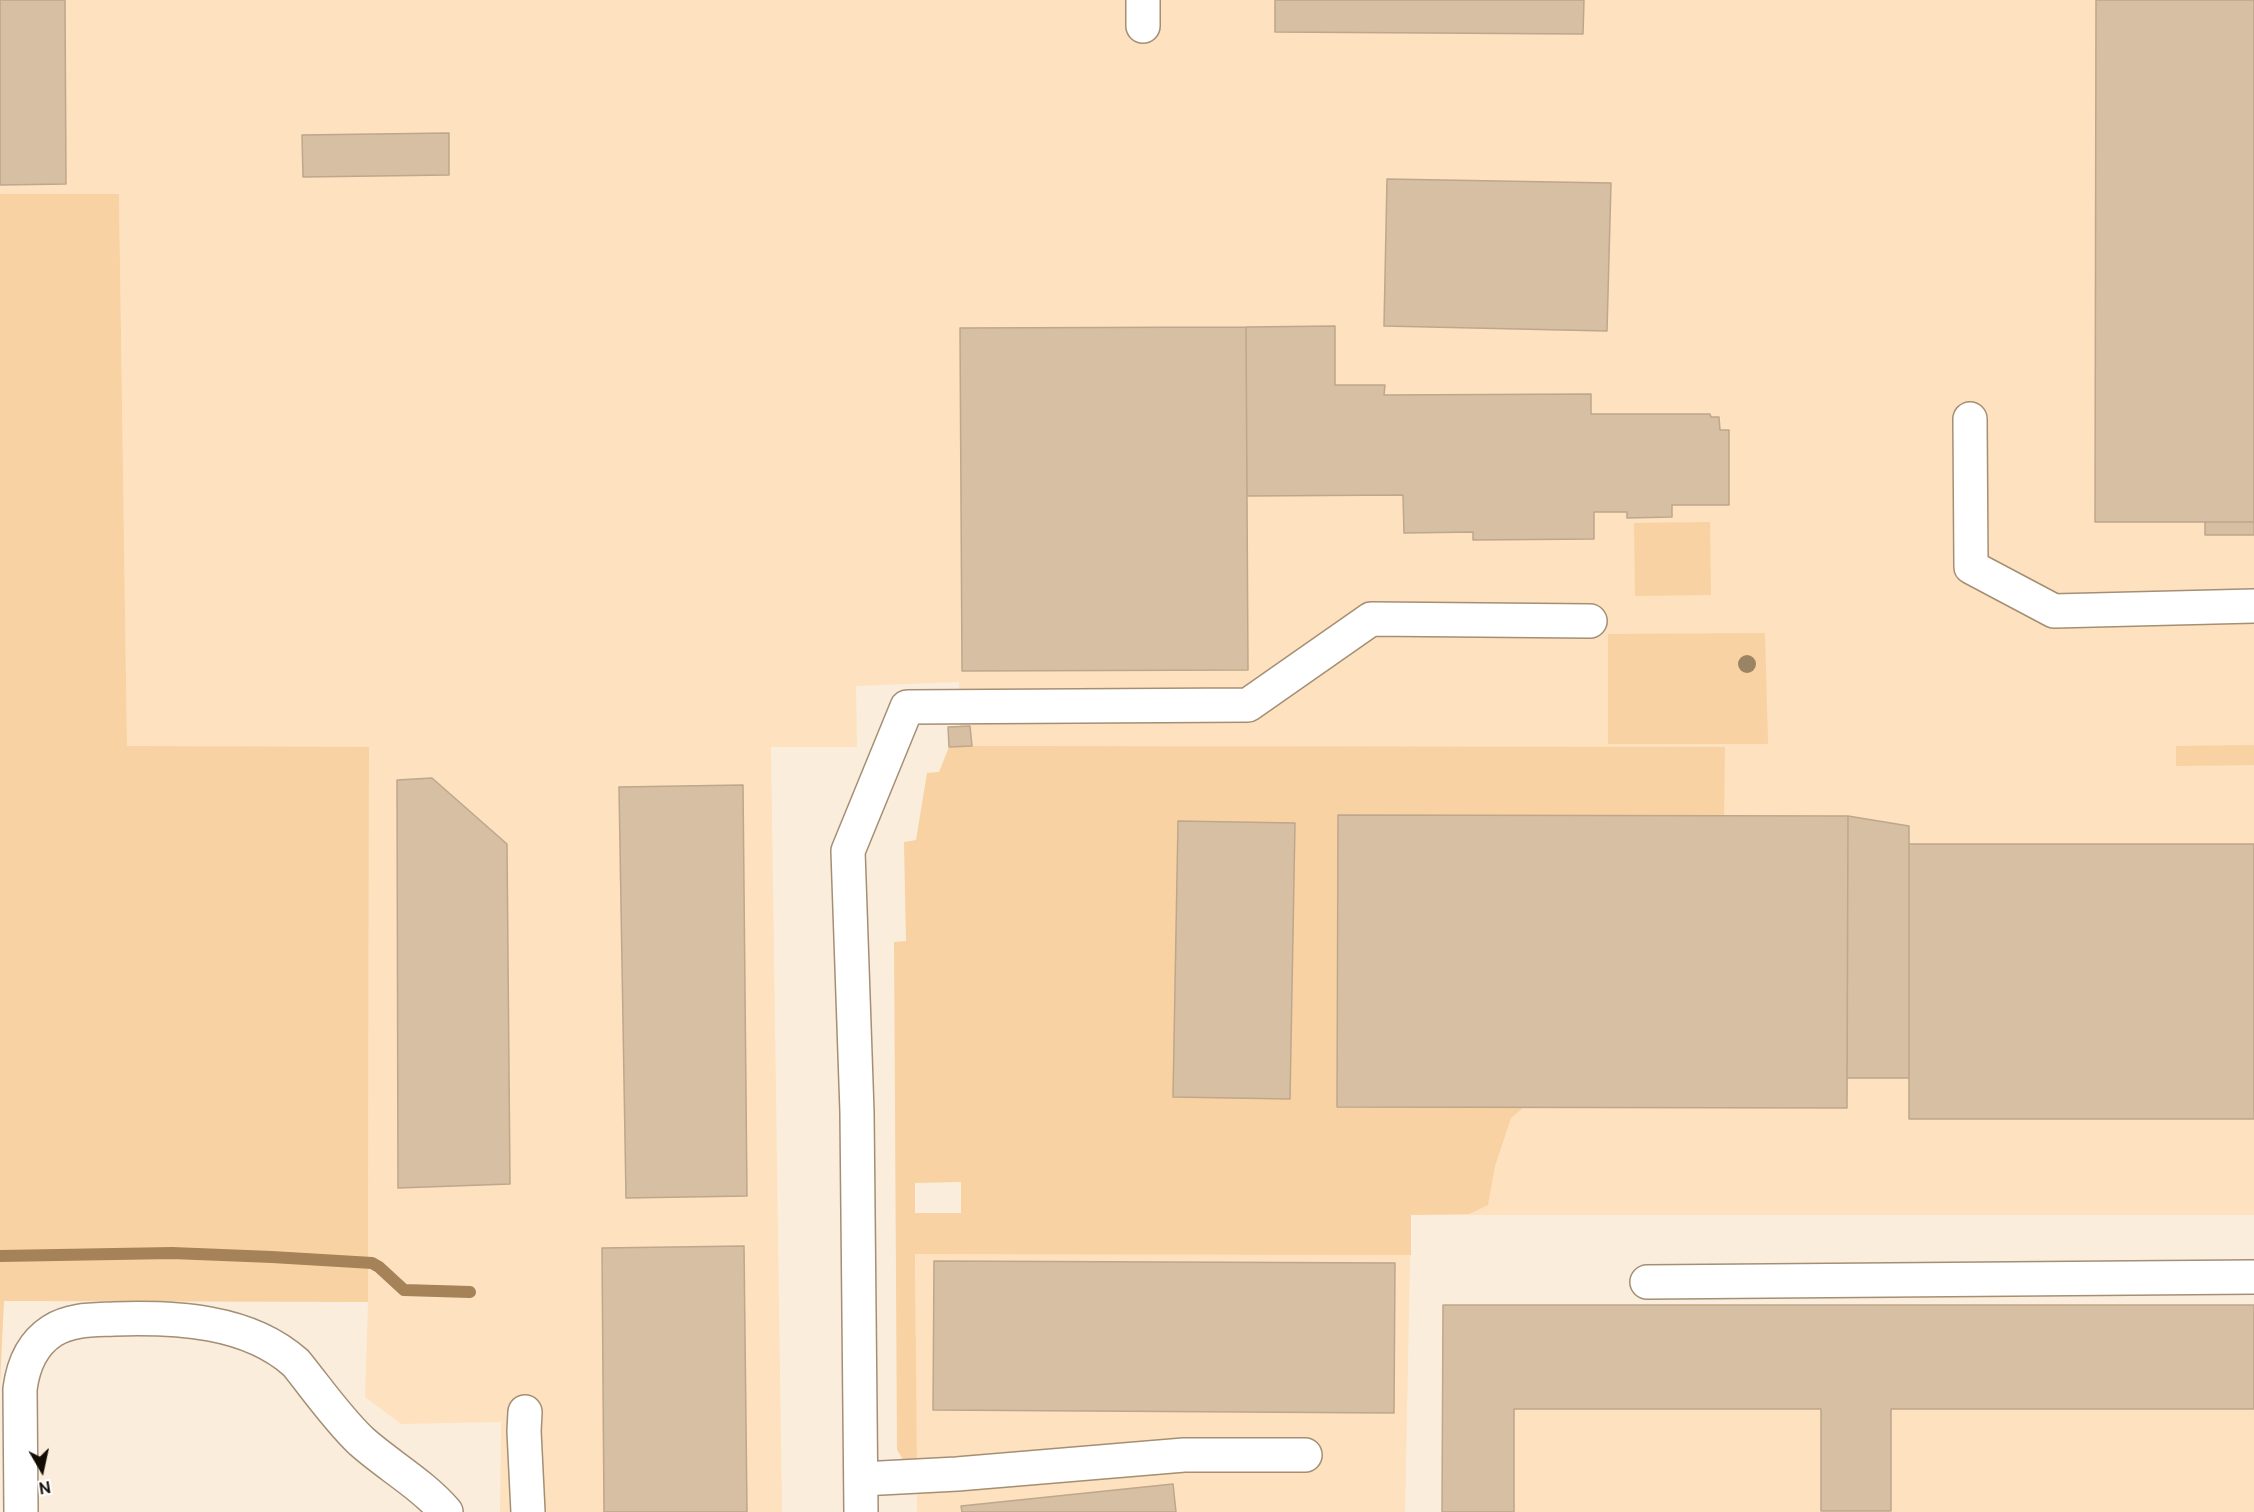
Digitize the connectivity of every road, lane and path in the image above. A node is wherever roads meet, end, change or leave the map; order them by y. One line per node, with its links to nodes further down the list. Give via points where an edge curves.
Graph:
1 (1970, 418): 2 (lane, via 1971,567 2054,611)
2 (2254, 606)
3 (1590, 621): 8 (lane, via 1371,619 1248,705 907,707 848,851 857,1112)
4 (2254, 1277): 5 (lane)
5 (1647, 1282)
6 (525, 1412): 11 (lane)
7 (1305, 1455): 8 (lane, via 1184,1455)
8 (862, 1479): 12 (lane)
9 (21, 1512): 10 (lane, via 20,1389 33,1350 51,1332 74,1322 141,1318 206,1323 262,1340 286,1354 359,1439)
10 (446, 1512)
11 (528, 1512)
12 (861, 1512)

